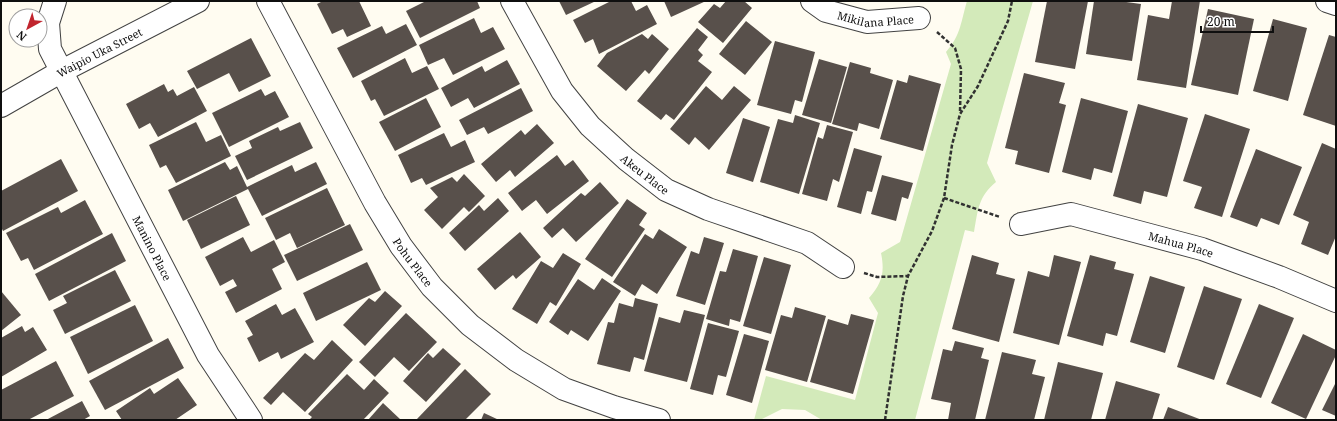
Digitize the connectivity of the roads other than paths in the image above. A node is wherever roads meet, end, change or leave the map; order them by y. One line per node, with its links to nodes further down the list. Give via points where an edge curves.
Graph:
1 (55, 1): 9 (street, Manino Place, via 48,30 50,49)
2 (198, 1): 9 (street, Waipio Uka Street)
3 (268, 1): 15 (street, Pohu Place, via 375,203 401,246 432,288 470,325 516,360 564,389)
4 (512, 1): 12 (street, Akeu Place, via 562,91 590,126 626,159 666,190 708,209 808,243)
5 (812, 1): 8 (street, Mikilana Place, via 826,11 867,22)
6 (1327, 1): 7 (street)
7 (1336, 4)
8 (920, 18)
9 (62, 71): 10 (street, Waipio Uka Street); 14 (street, Manino Place, via 208,355)
10 (1, 106)
11 (1021, 224): 13 (street, Mahua Place, via 1071,214 1202,249)
12 (842, 267)
13 (1336, 301)
14 (252, 420)
15 (659, 420)

